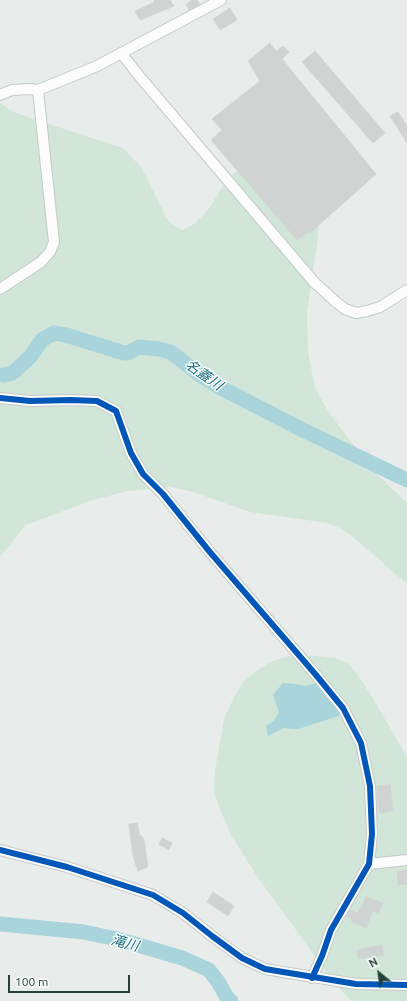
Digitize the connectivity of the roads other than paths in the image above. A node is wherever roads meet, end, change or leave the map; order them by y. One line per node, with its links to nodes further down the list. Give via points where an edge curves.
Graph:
1 (221, 0): 2 (street)
2 (121, 53): 3 (street, via 97,66); 6 (street, via 314,282 336,302 345,309 367,311 380,307)
3 (38, 90): 4 (street, via 12,90); 5 (street, via 54,242 50,252 41,262)
4 (0, 95)
5 (0, 289)
6 (407, 290)
7 (0, 398): 10 (street, via 97,401 116,411 130,453 143,474 163,494 343,708 361,743 370,786 372,834)
8 (0, 850): 11 (street, via 67,867 153,895 184,913 242,958 265,969)
9 (407, 860): 10 (street)
10 (369, 864): 11 (street, via 331,930)
11 (312, 978): 12 (street, via 356,984)
12 (407, 985)

